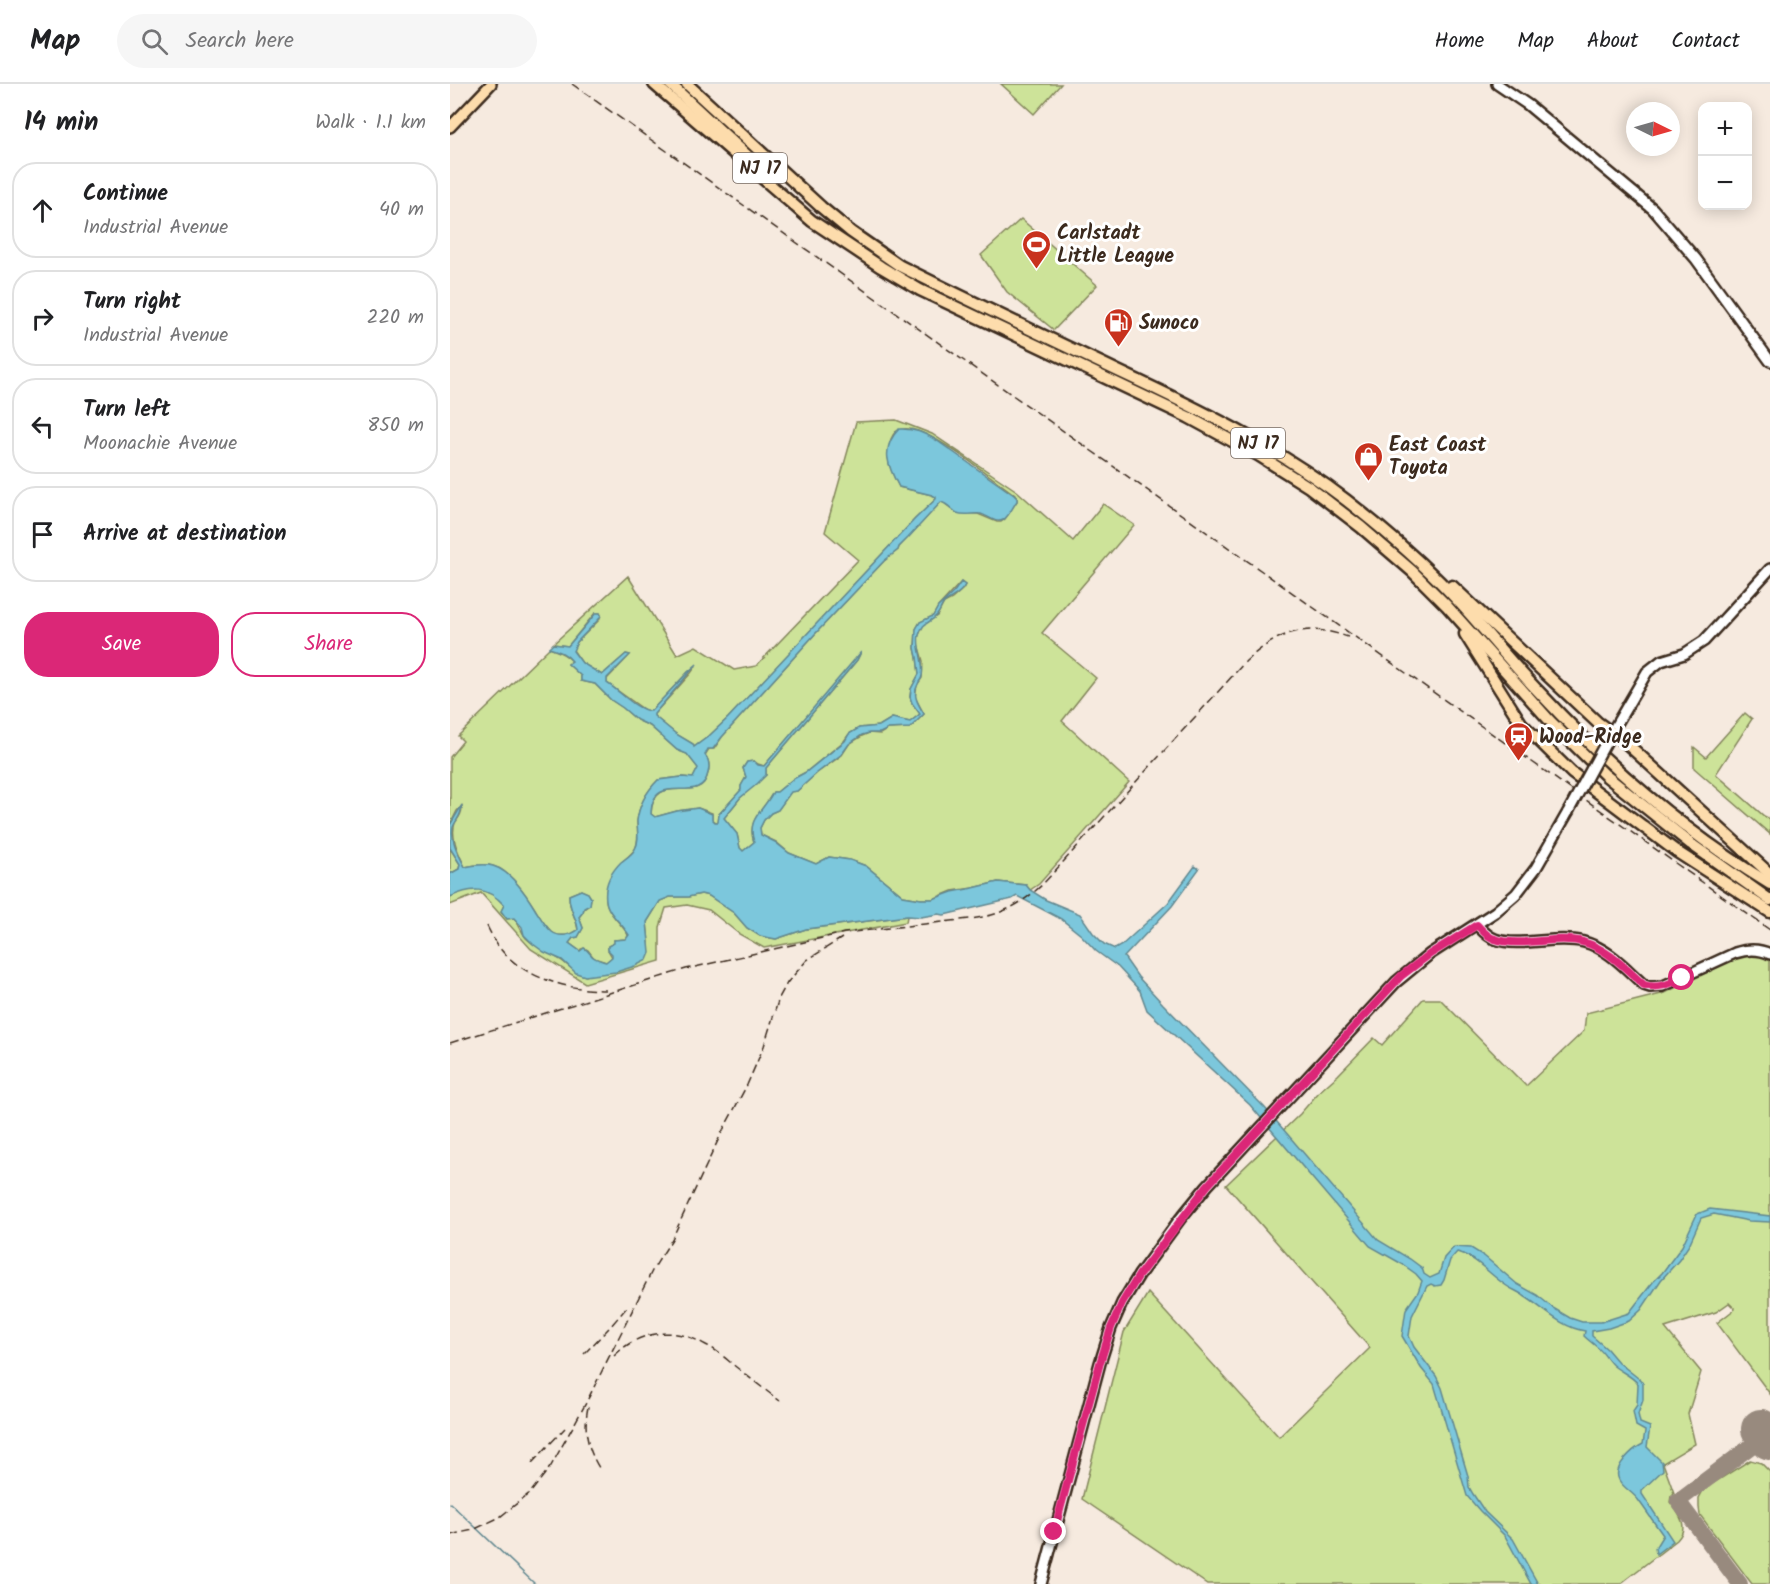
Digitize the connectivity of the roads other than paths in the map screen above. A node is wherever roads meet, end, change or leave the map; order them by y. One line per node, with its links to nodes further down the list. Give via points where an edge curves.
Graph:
1 (491, 84): 6 (main road)
2 (654, 84): 7 (highway, via 812,221)
3 (670, 84): 7 (highway, NJ 17)
4 (687, 84): 9 (highway, NJ 17, via 821,207 900,266 1221,421 1308,473)
5 (1497, 84): 8 (main road, via 1653,209 1696,259)
6 (450, 127)
7 (854, 248): 11 (highway, NJ 17, via 921,290 1188,417 1283,470 1361,527)
8 (1770, 361)
9 (1391, 536): 12 (highway, via 1441,576); 15 (highway, NJ 17, via 1440,582 1540,694 1611,764 1689,827)
10 (1770, 569): 12 (main road, via 1704,641 1647,672)
11 (1447, 606): 13 (highway, via 1521,723); 16 (highway, NJ 17, via 1550,721 1605,775 1674,832)
12 (1612, 733): 13 (main road, bridge); 14 (highway)
13 (1584, 783): 17 (highway, via 1677,852); 18 (main road, bridge, via 1528,879 1505,904)
14 (1770, 874)
15 (1770, 884)
16 (1770, 900)
17 (1770, 912)
18 (1477, 925): 19 (main road, via 1493,939 1566,940 1595,946 1650,987 1664,986 1735,953 1755,949); 20 (main road, via 1430,954 1396,982 1207,1186 1139,1275 1111,1328)
19 (1770, 954)
20 (1041, 1584)

